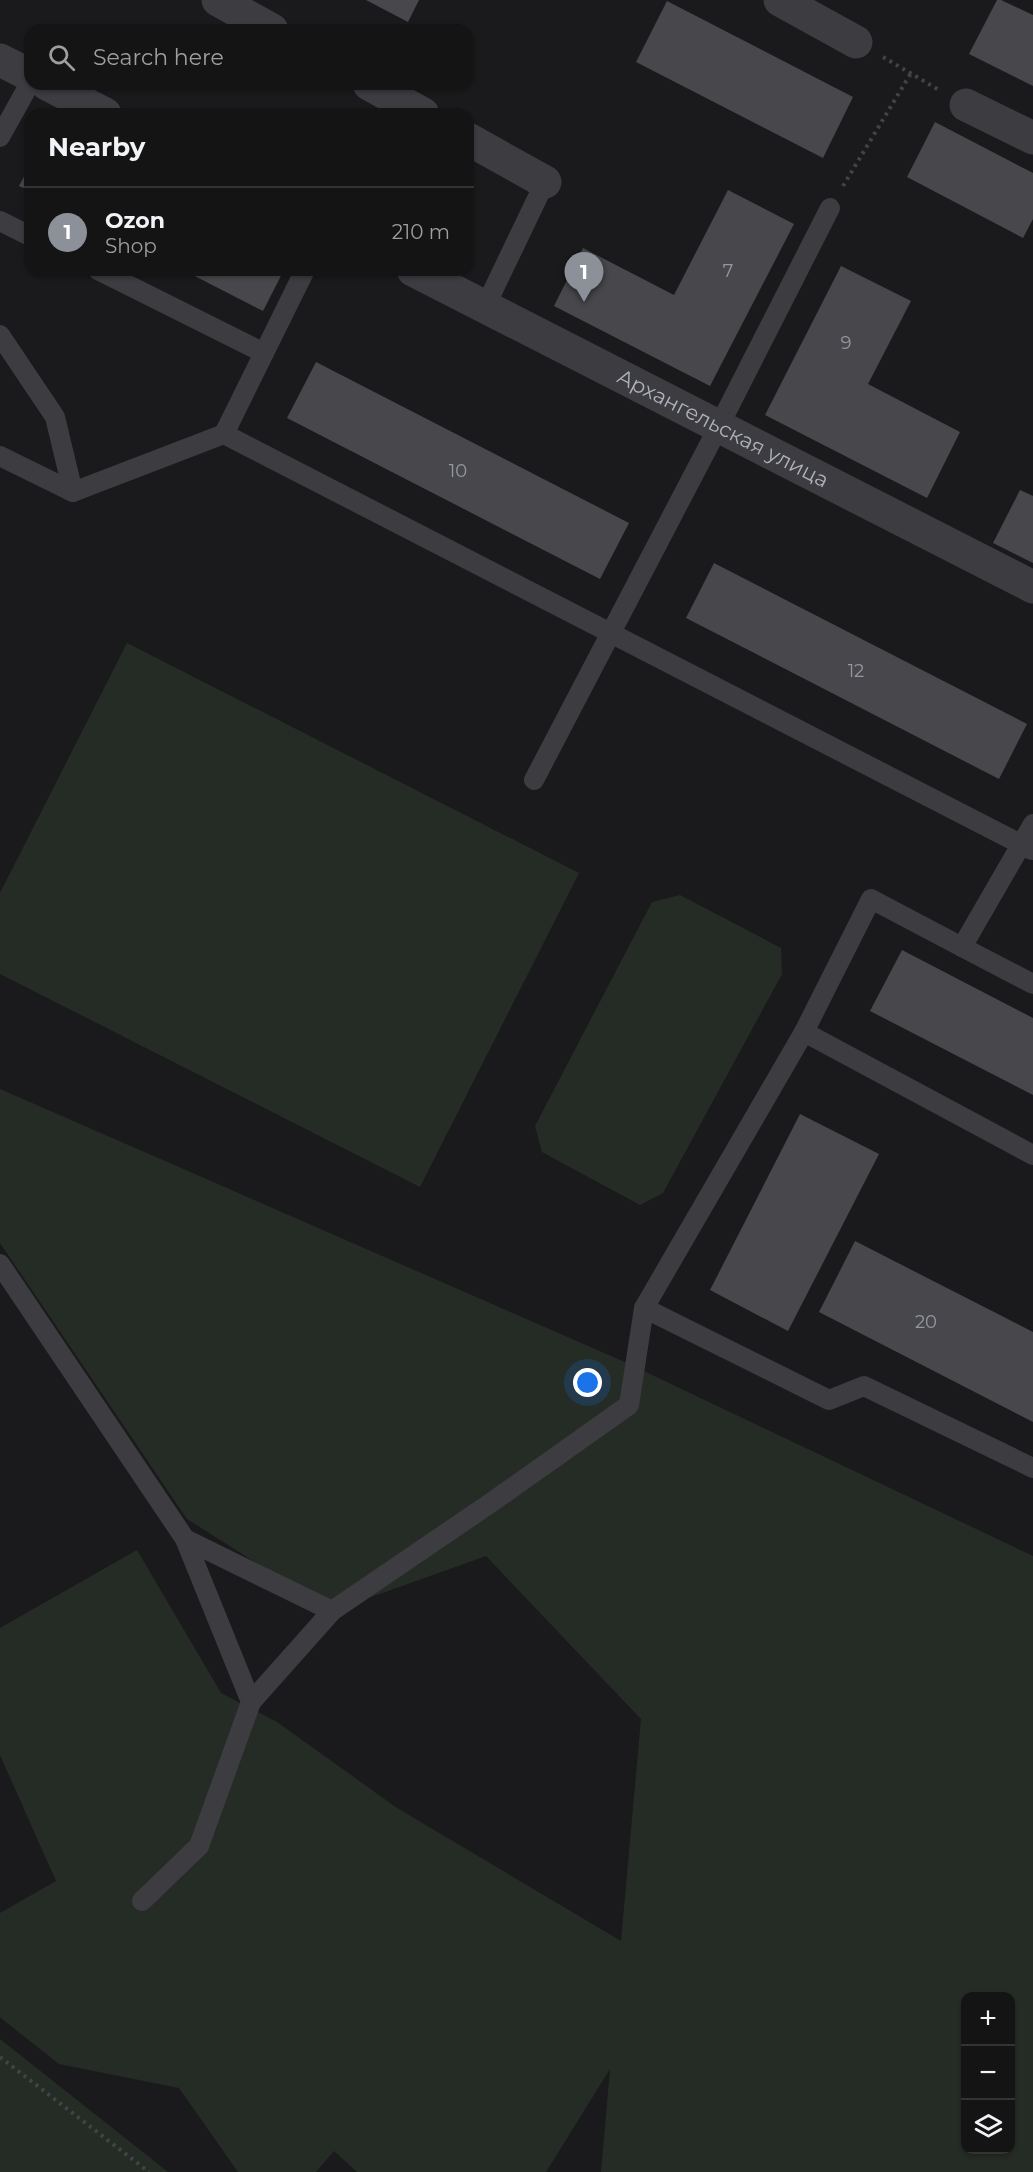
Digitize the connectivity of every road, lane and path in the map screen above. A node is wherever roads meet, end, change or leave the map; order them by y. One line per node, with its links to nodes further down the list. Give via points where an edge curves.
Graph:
1 (218, 0): 3 (street)
2 (780, 0): 4 (street)
3 (261, 24)
4 (856, 42): 7 (path)
5 (0, 60): 6 (street)
6 (24, 72)
7 (911, 74): 11 (path); 18 (path)
8 (26, 90): 14 (lane)
9 (59, 90): 12 (street)
10 (380, 90): 13 (street)
11 (966, 105): 15 (street)
12 (93, 108)
13 (412, 108)
14 (0, 137)
15 (1033, 138)
16 (474, 142): 17 (street)
17 (545, 182): 24 (lane)
18 (830, 208): 27 (lane)
19 (0, 221): 20 (lane)
20 (24, 233)
21 (110, 276): 26 (lane)
22 (302, 276): 26 (lane)
23 (426, 276): 24 (street, Архангельская улица)
24 (486, 305): 27 (street, Архангельская улица)
25 (0, 335): 30 (lane, via 55,417)
26 (264, 353): 28 (lane)
27 (719, 426): 31 (street, Архангельская улица); 32 (lane)
28 (224, 434): 30 (lane); 32 (lane)
29 (0, 456): 30 (lane)
30 (73, 492)
31 (1033, 587)
32 (611, 633): 33 (lane); 35 (lane)
33 (534, 780)
34 (1033, 824): 35 (lane)
35 (1027, 848): 36 (lane)
36 (962, 947): 37 (lane); 38 (lane, via 871,899)
37 (1033, 984)
38 (804, 1032): 39 (lane); 41 (lane)
39 (1033, 1155)
40 (0, 1264): 43 (lane)
41 (645, 1308): 42 (lane, via 829,1400 864,1386); 44 (lane, via 628,1405)
42 (1033, 1468)
43 (185, 1539): 44 (lane); 45 (lane)
44 (332, 1611): 45 (lane)
45 (251, 1702): 46 (lane, via 199,1846)
46 (142, 1901)
47 (0, 2057): 48 (path)
48 (149, 2172)

